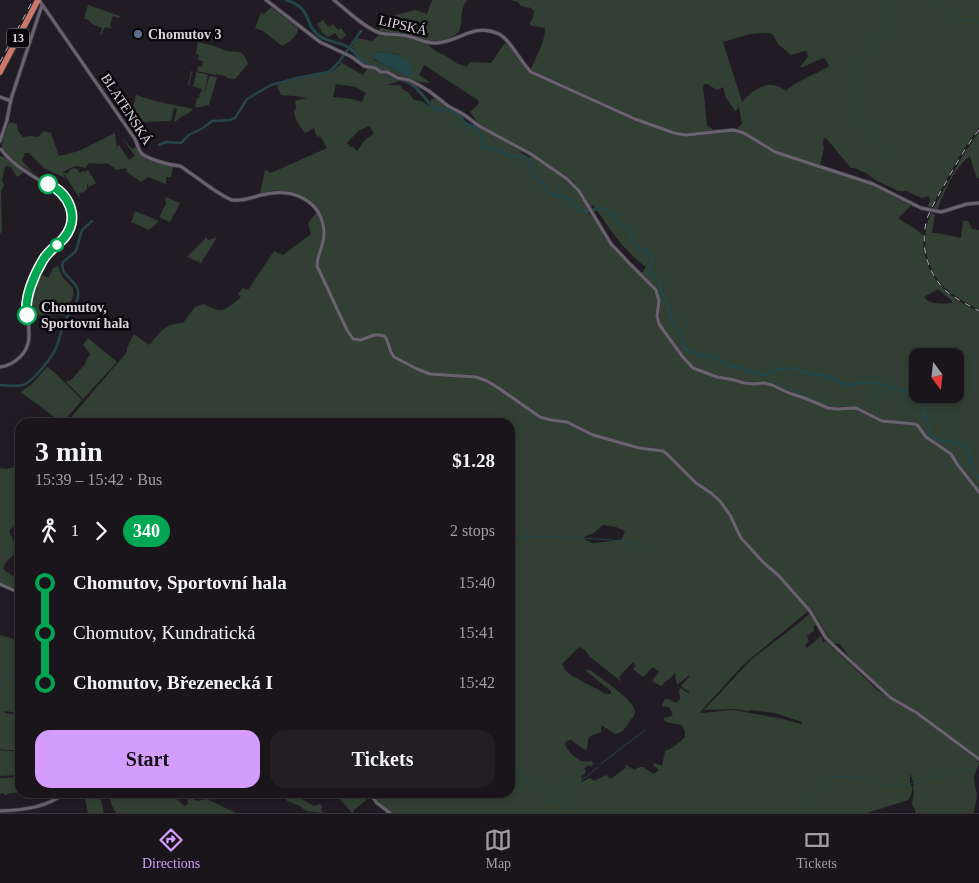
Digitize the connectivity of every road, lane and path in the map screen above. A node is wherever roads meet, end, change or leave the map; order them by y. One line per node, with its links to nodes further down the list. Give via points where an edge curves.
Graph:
1 (266, 0): 14 (street, via 320,42 364,66 417,84 573,184 616,250 656,290 659,324 693,368 744,383 772,385 828,408 856,408 882,421 915,424 924,436 951,454)
2 (334, 0): 12 (street, LIPSKÁ, via 370,29 436,44 477,30 498,33 531,72 666,130 681,134 733,130 744,133 774,152 873,184 921,208 942,212)
3 (37, 2): 4 (highway, 13); 5 (highway, 13); 7 (street); 17 (street, BLATENSKÁ, via 145,156 180,166 232,200 276,193 296,195 313,205 324,235 317,266 354,339 384,336 394,357 417,369 430,374 476,377 497,387 540,417 567,422 599,437 663,451 720,501 741,538 810,611 834,646 890,698 917,713)
4 (0, 68)
5 (0, 72)
6 (0, 97): 7 (street)
7 (11, 102): 8 (street)
8 (3, 131): 9 (street); 10 (street)
9 (0, 136)
10 (0, 141)
11 (0, 150): 13 (street, via 27,172 60,190 72,219 65,237 43,259 29,291 26,305 30,335 28,346 18,360)
12 (979, 203)
13 (0, 367)
14 (979, 492)
15 (0, 584): 16 (street)
16 (15, 591)
17 (979, 759)
18 (57, 798): 20 (street, via 35,808)
19 (373, 798): 21 (street)
20 (0, 811)
21 (390, 813)

